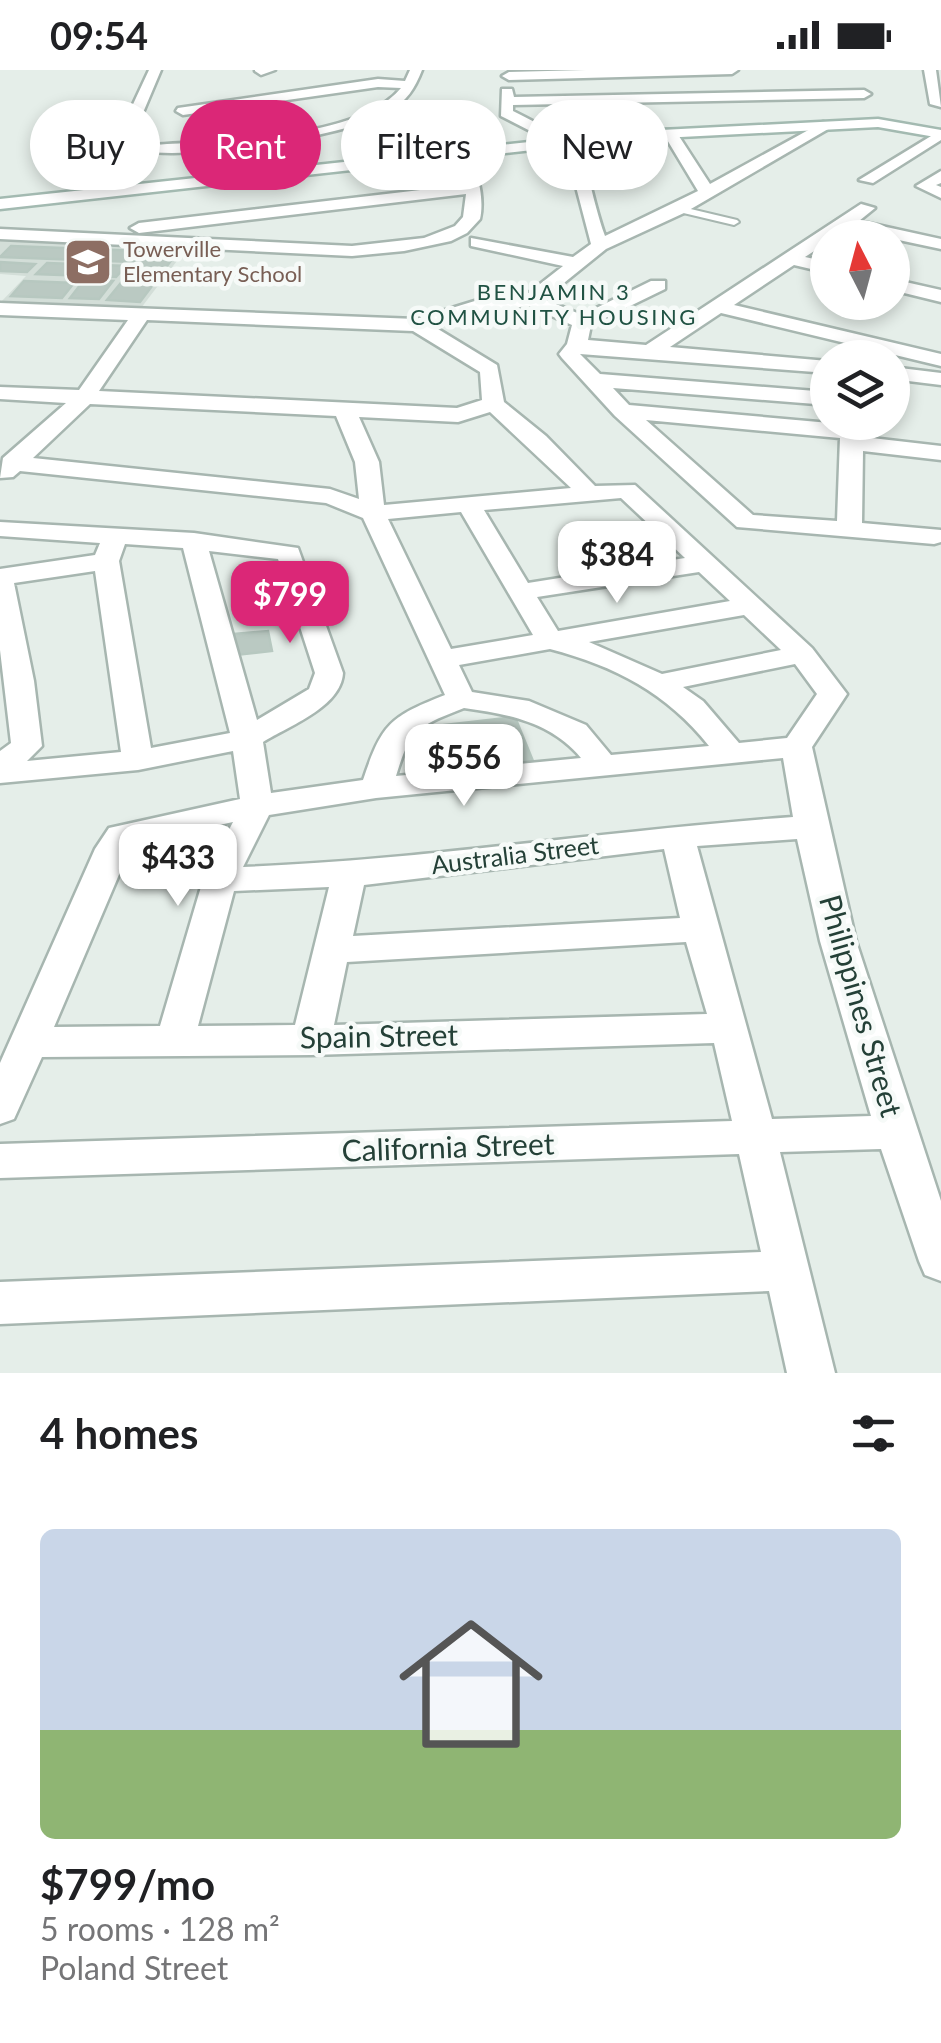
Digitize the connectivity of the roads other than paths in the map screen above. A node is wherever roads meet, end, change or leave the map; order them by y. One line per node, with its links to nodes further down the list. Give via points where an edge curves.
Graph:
1 (155, 70): 6 (street, via 130,131 130,145 150,150 346,124 391,106)
2 (416, 70): 6 (street)
3 (732, 70): 5 (street)
4 (930, 70): 8 (street)
5 (510, 73): 10 (street)
6 (409, 86): 9 (street)
7 (864, 94): 10 (street)
8 (938, 98)
9 (262, 100)
10 (506, 102)
11 (828, 125): 12 (street); 13 (street, via 901,125); 20 (street)
12 (670, 133): 20 (street)
13 (941, 134): 16 (street)
14 (341, 165): 22 (street)
15 (941, 176): 21 (street, via 924,186)
16 (868, 180)
17 (462, 190): 28 (street)
18 (471, 190): 28 (street, via 476,206 469,224 408,246 352,251)
19 (585, 190): 32 (street)
20 (706, 192): 24 (street)
21 (941, 193)
22 (0, 204)
23 (867, 208): 25 (street)
24 (678, 209): 26 (lane); 32 (street)
25 (849, 220)
26 (734, 222)
27 (0, 234): 28 (street)
28 (62, 237)
29 (910, 237): 31 (street)
30 (477, 242): 35 (street)
31 (941, 244)
32 (600, 246): 35 (street)
33 (810, 247): 34 (street)
34 (793, 259): 36 (street); 41 (street)
35 (574, 263): 40 (street)
36 (810, 263)
37 (658, 285): 45 (street)
38 (910, 288): 39 (street)
39 (941, 296)
40 (532, 300): 44 (street, via 478,306); 45 (street)
41 (716, 306): 46 (street); 48 (street)
42 (0, 309): 43 (street)
43 (140, 316): 44 (street); 52 (street)
44 (417, 324): 54 (street, via 490,369)
45 (579, 334): 46 (street); 50 (street, via 569,354)
46 (651, 352): 47 (street)
47 (810, 365)
48 (937, 368): 49 (street)
49 (910, 371)
50 (593, 380): 53 (street); 55 (street)
51 (0, 392): 52 (street)
52 (84, 398): 56 (street); 61 (street)
53 (810, 398)
54 (493, 404): 56 (street, via 458,415); 62 (street)
55 (622, 410): 57 (street); 66 (street, via 746,522)
56 (345, 411): 64 (street, via 367,462)
57 (810, 428)
58 (851, 440): 66 (street)
59 (885, 440): 60 (street)
60 (941, 453)
61 (5, 471): 64 (street, via 330,496)
62 (588, 492): 63 (street); 70 (street, via 628,490)
63 (469, 506): 64 (street); 72 (street)
64 (372, 512): 77 (street)
65 (0, 529): 69 (street)
66 (850, 529): 67 (street)
67 (934, 536)
68 (194, 541): 69 (street); 80 (street); 80 (street, via 289,553 328,673 319,695)
69 (110, 548): 71 (street); 83 (street)
70 (704, 563): 72 (street); 73 (street)
71 (1, 577): 74 (street)
72 (521, 592): 75 (street)
73 (748, 606): 75 (street); 76 (street)
74 (4, 615): 85 (street, via 26,746)
75 (550, 641): 77 (street); 78 (street, via 592,652)
76 (802, 654): 78 (street); 81 (street, via 832,694)
77 (443, 659): 79 (street)
78 (657, 684): 82 (street, via 693,707)
79 (461, 699): 84 (street, via 520,707 574,732); 86 (street, via 420,715 393,736)
80 (247, 739): 83 (street); 87 (street)
81 (796, 747): 82 (street); 88 (street, Philippines Street)
82 (732, 754): 84 (street)
83 (138, 760): 85 (street)
84 (602, 763): 86 (street)
85 (0, 770)
86 (376, 788): 87 (street)
87 (256, 806): 91 (street); 97 (street, via 121,836)
88 (809, 827): 89 (street, Australia Street); 99 (street, Philippines Street)
89 (678, 836): 90 (street, Australia Street); 92 (street)
90 (349, 875): 91 (street, Australia Street); 93 (street)
91 (220, 880): 95 (street)
92 (700, 929): 93 (street); 94 (street)
93 (332, 950): 96 (street)
94 (730, 1028): 96 (street, Spain Street); 100 (street)
95 (175, 1040): 96 (street, Spain Street); 97 (street, Spain Street)
96 (311, 1040)
97 (26, 1042): 98 (street)
98 (0, 1108)
99 (895, 1132): 100 (street, California Street); 102 (street, Philippines Street)
100 (756, 1139): 101 (street, California Street); 103 (street)
101 (0, 1161)
102 (941, 1261)
103 (785, 1271): 104 (street); 105 (street)
104 (0, 1304)
105 (811, 1373)

